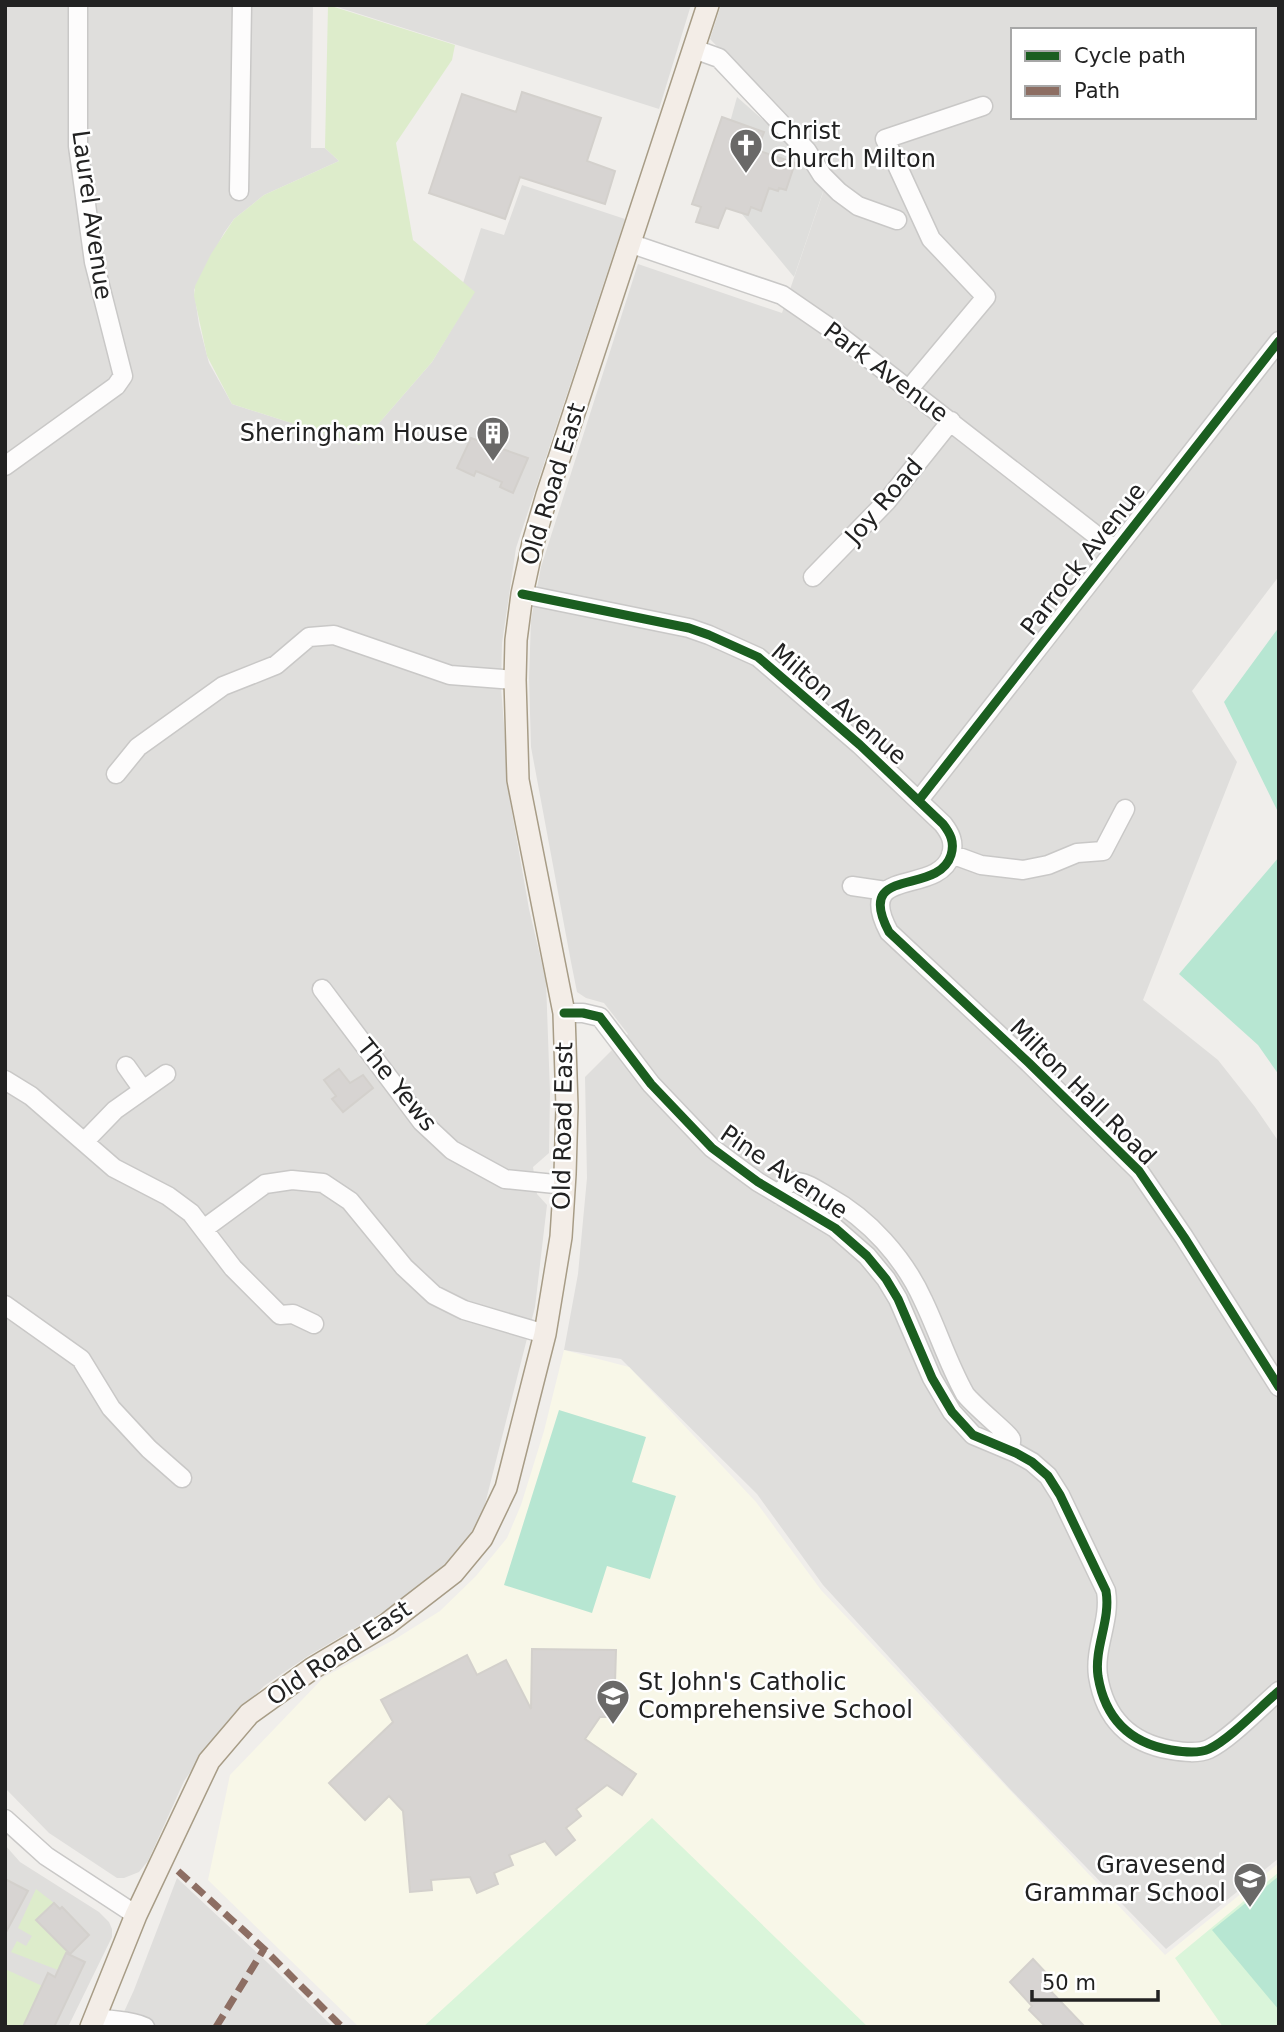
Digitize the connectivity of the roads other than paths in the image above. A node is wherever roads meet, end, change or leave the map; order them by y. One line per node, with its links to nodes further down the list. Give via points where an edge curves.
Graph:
1 (78, 5): 12 (street, Laurel Avenue, via 78,146 94,262 123,374 121,380)
2 (242, 5): 6 (street)
3 (708, 5): 4 (main road, Old Road East)
4 (694, 49): 7 (street, via 719,58 807,151 839,192 858,206); 8 (main road, Old Road East)
5 (983, 106): 10 (street, via 885,139 931,239 986,297)
6 (239, 191)
7 (897, 220)
8 (629, 243): 10 (street, Park Avenue, via 782,295); 15 (main road, Old Road East, via 547,495)
9 (1279, 341): 13 (street, Parrock Avenue)
10 (909, 389): 11 (street, Park Avenue)
11 (951, 421): 13 (street, Park Avenue); 14 (street, Joy Road, via 883,506)
12 (5, 466)
13 (1115, 550): 18 (street, Parrock Avenue)
14 (813, 577)
15 (522, 594): 16 (main road, Old Road East); 18 (street, Milton Avenue, via 689,628 758,657)
16 (515, 680): 17 (street, via 450,675 334,635 309,637 276,666 223,686 138,747); 24 (main road, Old Road East, via 518,780)
17 (116, 774)
18 (919, 800): 20 (street, Milton Avenue, via 949,832)
19 (1125, 809): 20 (street, via 1100,857 1077,853 1023,870 981,865)
20 (951, 854): 22 (street, via 938,871)
21 (852, 886): 22 (street)
22 (886, 891): 35 (street, Milton Hall Road, via 880,911 889,932 1139,1171)
23 (323, 989): 30 (street, The Yews, via 422,1122 452,1150 505,1179)
24 (564, 1013): 30 (main road, Old Road East); 37 (street, Pine Avenue, via 600,1017 698,1136 731,1164 835,1228 867,1256 898,1299 952,1412 973,1435 1032,1462 1052,1481 1104,1585 1108,1610 1098,1657 1099,1678 1109,1710 1124,1731 1158,1748 1204,1751)
25 (126, 1066): 28 (street)
26 (166, 1074): 28 (street)
27 (5, 1080): 29 (street)
28 (143, 1090): 29 (street)
29 (85, 1142): 31 (street, via 117,1169 176,1200)
30 (565, 1185): 34 (main road, Old Road East)
31 (205, 1228): 33 (street, via 233,1268 280,1315 295,1314); 34 (street, via 265,1184 292,1180 323,1183 350,1201 404,1267 434,1295 464,1310)
32 (5, 1305): 36 (street, via 81,1359 111,1408)
33 (314, 1324)
34 (545, 1334): 39 (main road, Old Road East, via 506,1488 482,1538 453,1573 387,1624 313,1668 249,1714 209,1761)
35 (1279, 1387)
36 (182, 1478)
37 (1279, 1690)
38 (5, 1819): 39 (street, via 46,1856)
39 (136, 1914): 40 (main road, Old Road East)
40 (94, 2022): 41 (street)
41 (139, 2024)

